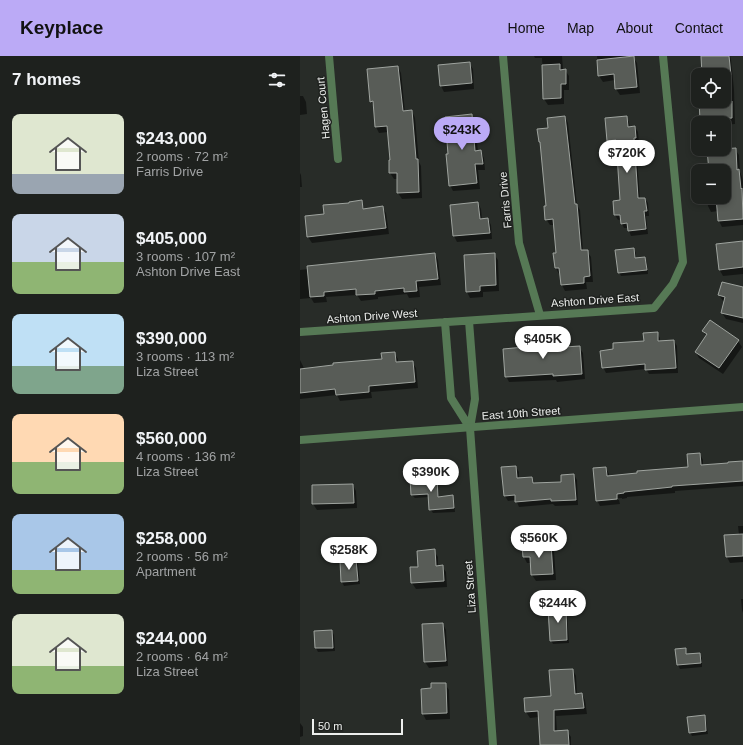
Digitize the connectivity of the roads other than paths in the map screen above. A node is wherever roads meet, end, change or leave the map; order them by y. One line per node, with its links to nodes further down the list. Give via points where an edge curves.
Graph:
1 (330, 56): 4 (street, Hagen Court)
2 (503, 56): 5 (street, Farris Drive, via 519,243)
3 (663, 56): 5 (street, Ashton Drive East, via 683,262 673,284 654,308)
4 (338, 159)
5 (540, 315): 6 (street, Ashton Drive East)
6 (469, 321): 7 (street, Ashton Drive East); 10 (street, Liza Street, via 474,399)
7 (445, 322): 8 (street, Ashton Drive West); 10 (street, via 451,398)
8 (300, 332)
9 (743, 407): 10 (street, East 10th Street)
10 (470, 428): 11 (street, East 10th Street); 12 (street, Liza Street)
11 (300, 440)
12 (492, 745)

